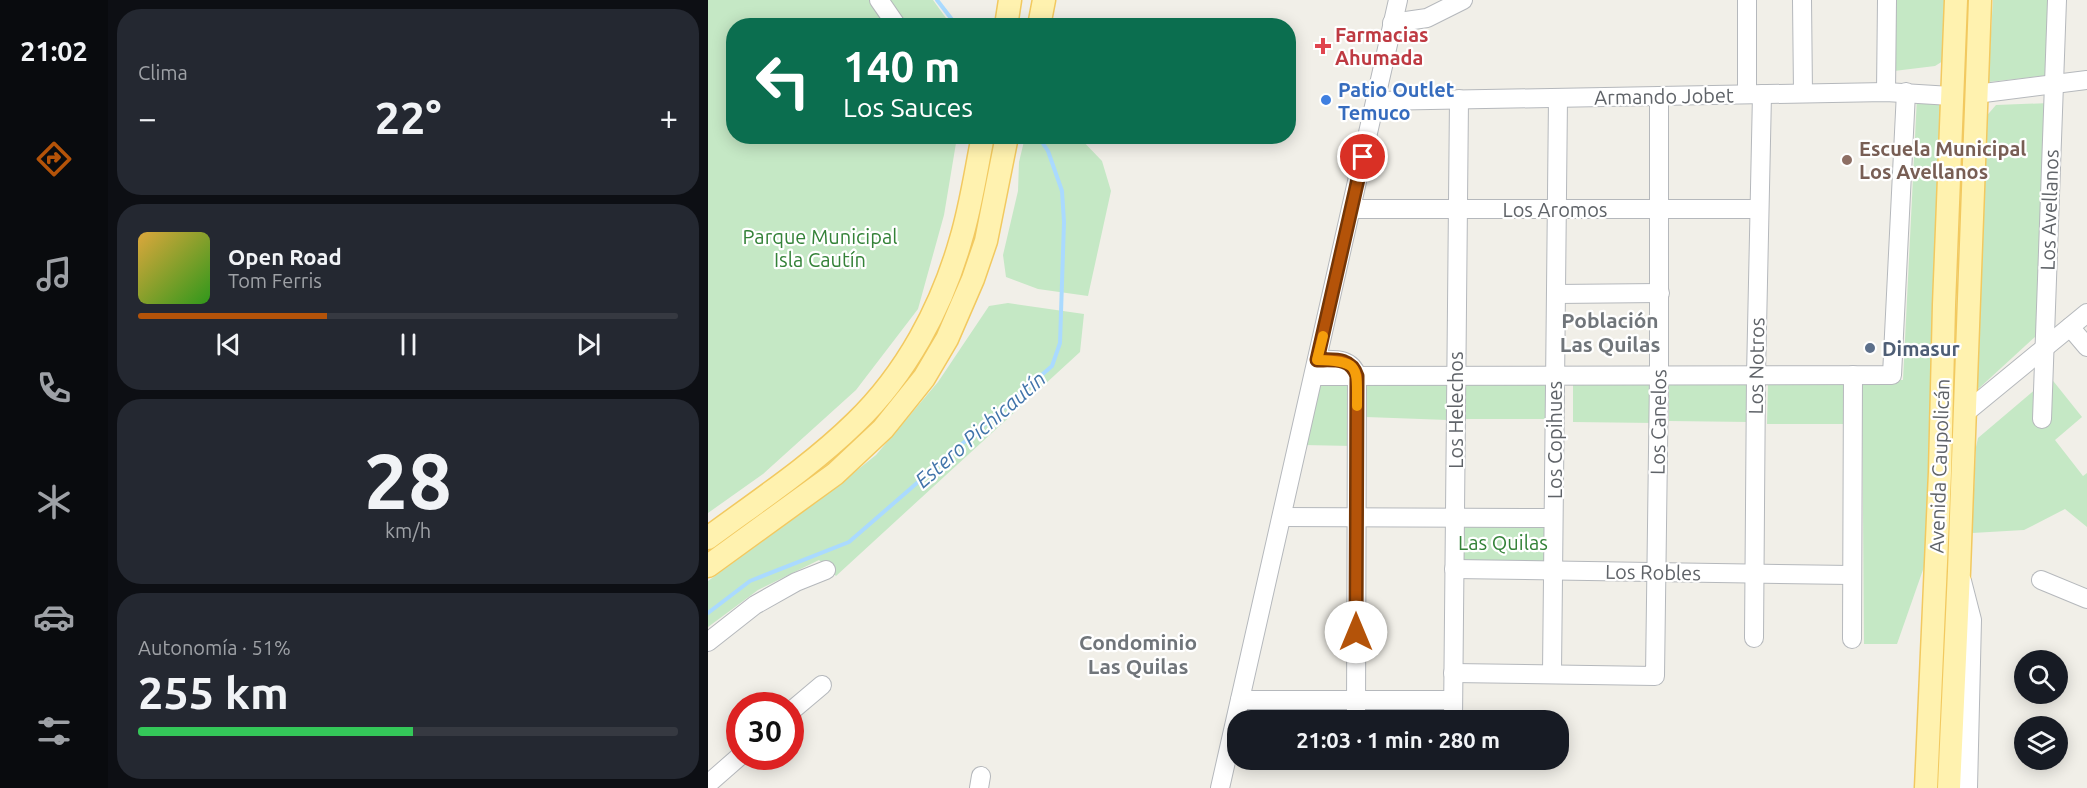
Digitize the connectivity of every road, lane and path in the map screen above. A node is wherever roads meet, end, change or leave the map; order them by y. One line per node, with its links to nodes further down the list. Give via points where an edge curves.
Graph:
1 (879, 0): 13 (street)
2 (1011, 0): 14 (main road)
3 (1034, 0): 15 (main road)
4 (1044, 0): 16 (main road)
5 (1398, 0): 17 (street)
6 (1463, 0): 17 (street, via 1427,18)
7 (1747, 0): 23 (street, Los Notros)
8 (1802, 0): 22 (street)
9 (1887, 0): 20 (street)
10 (1956, 0): 26 (main road, Avenida Caupolicán)
11 (1980, 0): 24 (main road, Avenida Caupolicán)
12 (2057, 0): 19 (street, Los Avellanos)
13 (891, 18)
14 (1008, 18)
15 (1031, 18)
16 (1041, 18)
17 (1392, 23): 29 (street)
18 (2087, 80): 19 (street)
19 (2054, 85): 24 (street); 43 (street, Los Avellanos)
20 (1886, 92): 21 (street, Armando Jobet); 22 (street, Armando Jobet)
21 (1906, 92): 26 (street, Armando Jobet); 46 (street, via 1892,375)
22 (1803, 93): 23 (street, Armando Jobet)
23 (1754, 94): 25 (street, Armando Jobet); 37 (street, Los Notros)
24 (1976, 94): 32 (main road, Avenida Caupolicán)
25 (1659, 96): 27 (street, Armando Jobet); 36 (street, Los Canelos)
26 (1951, 96): 32 (main road, via 1960,118); 51 (main road, Avenida Caupolicán)
27 (1558, 98): 28 (street, Armando Jobet); 35 (street, Los Copihues)
28 (1459, 99): 29 (street, Armando Jobet); 34 (street, Los Helechos)
29 (1376, 101): 33 (street)
30 (981, 144): 59 (main road, via 961,239 945,284 902,366 873,404 837,440)
31 (1005, 144): 60 (main road, via 986,241 973,279 947,339 924,378 883,429 836,474)
32 (1971, 202): 52 (main road, Avenida Caupolicán)
33 (1352, 208): 34 (street, Los Aromos); 44 (street)
34 (1458, 208): 35 (street, Los Aromos); 48 (street, Los Helechos)
35 (1557, 208): 36 (street, Los Aromos); 39 (street, Los Copihues)
36 (1660, 209): 37 (street, Los Aromos); 38 (street, Los Canelos)
37 (1758, 209): 45 (street, Los Notros)
38 (1660, 293): 39 (street); 50 (street, Los Canelos)
39 (1556, 294): 49 (street, Los Copihues)
40 (2087, 313): 41 (street)
41 (2070, 327): 42 (street); 43 (street)
42 (2087, 347)
43 (2044, 348): 52 (street); 53 (street, Los Avellanos)
44 (1315, 368): 47 (street); 55 (street)
45 (1756, 375): 46 (street); 50 (street); 66 (street, Los Notros)
46 (1853, 375): 67 (street)
47 (1357, 376): 48 (street); 56 (street)
48 (1456, 376): 49 (street); 57 (street, Los Helechos)
49 (1554, 376): 50 (street); 58 (street, Los Copihues)
50 (1659, 376): 65 (street, Los Canelos)
51 (1943, 383): 52 (main road, via 1948,397); 54 (main road, Avenida Caupolicán)
52 (1964, 414): 54 (main road, via 1949,434); 64 (main road, Avenida Caupolicán)
53 (2042, 419)
54 (1940, 465): 70 (main road, Avenida Caupolicán)
55 (1282, 517): 56 (street); 79 (street)
56 (1357, 518): 57 (street); 80 (street)
57 (1455, 518): 58 (street); 61 (street, Los Helechos)
58 (1553, 518): 63 (street, Los Copihues)
59 (708, 538)
60 (708, 566)
61 (1454, 569): 63 (street, Los Robles); 75 (street, Los Helechos)
62 (826, 570): 73 (street, via 755,605)
63 (1553, 570): 65 (street, Los Robles); 76 (street, Los Copihues)
64 (1959, 571): 74 (main road, Avenida Caupolicán); 89 (street, Avenida Caupolicán, via 1972,620)
65 (1656, 572): 66 (street, Los Robles); 76 (street, Los Canelos, via 1655,676)
66 (1755, 573): 67 (street, Los Robles); 71 (street, Los Notros)
67 (1851, 574): 72 (street)
68 (2041, 580): 69 (street)
69 (2087, 599)
70 (1932, 637): 74 (main road, via 1948,653); 87 (main road, Avenida Caupolicán)
71 (1754, 638)
72 (1852, 639)
73 (708, 642)
74 (1954, 668): 88 (main road, Avenida Caupolicán)
75 (1453, 672): 76 (street); 81 (street, Los Helechos)
76 (1552, 673)
77 (822, 685): 78 (street)
78 (804, 700)
79 (1240, 700): 80 (street); 86 (street)
80 (1356, 700): 81 (street); 82 (street)
81 (1453, 700): 83 (street, Los Helechos)
82 (1356, 710)
83 (1453, 710)
84 (726, 768): 85 (street)
85 (708, 784)
86 (1220, 788)
87 (1926, 788)
88 (1949, 788)
89 (1968, 788)

